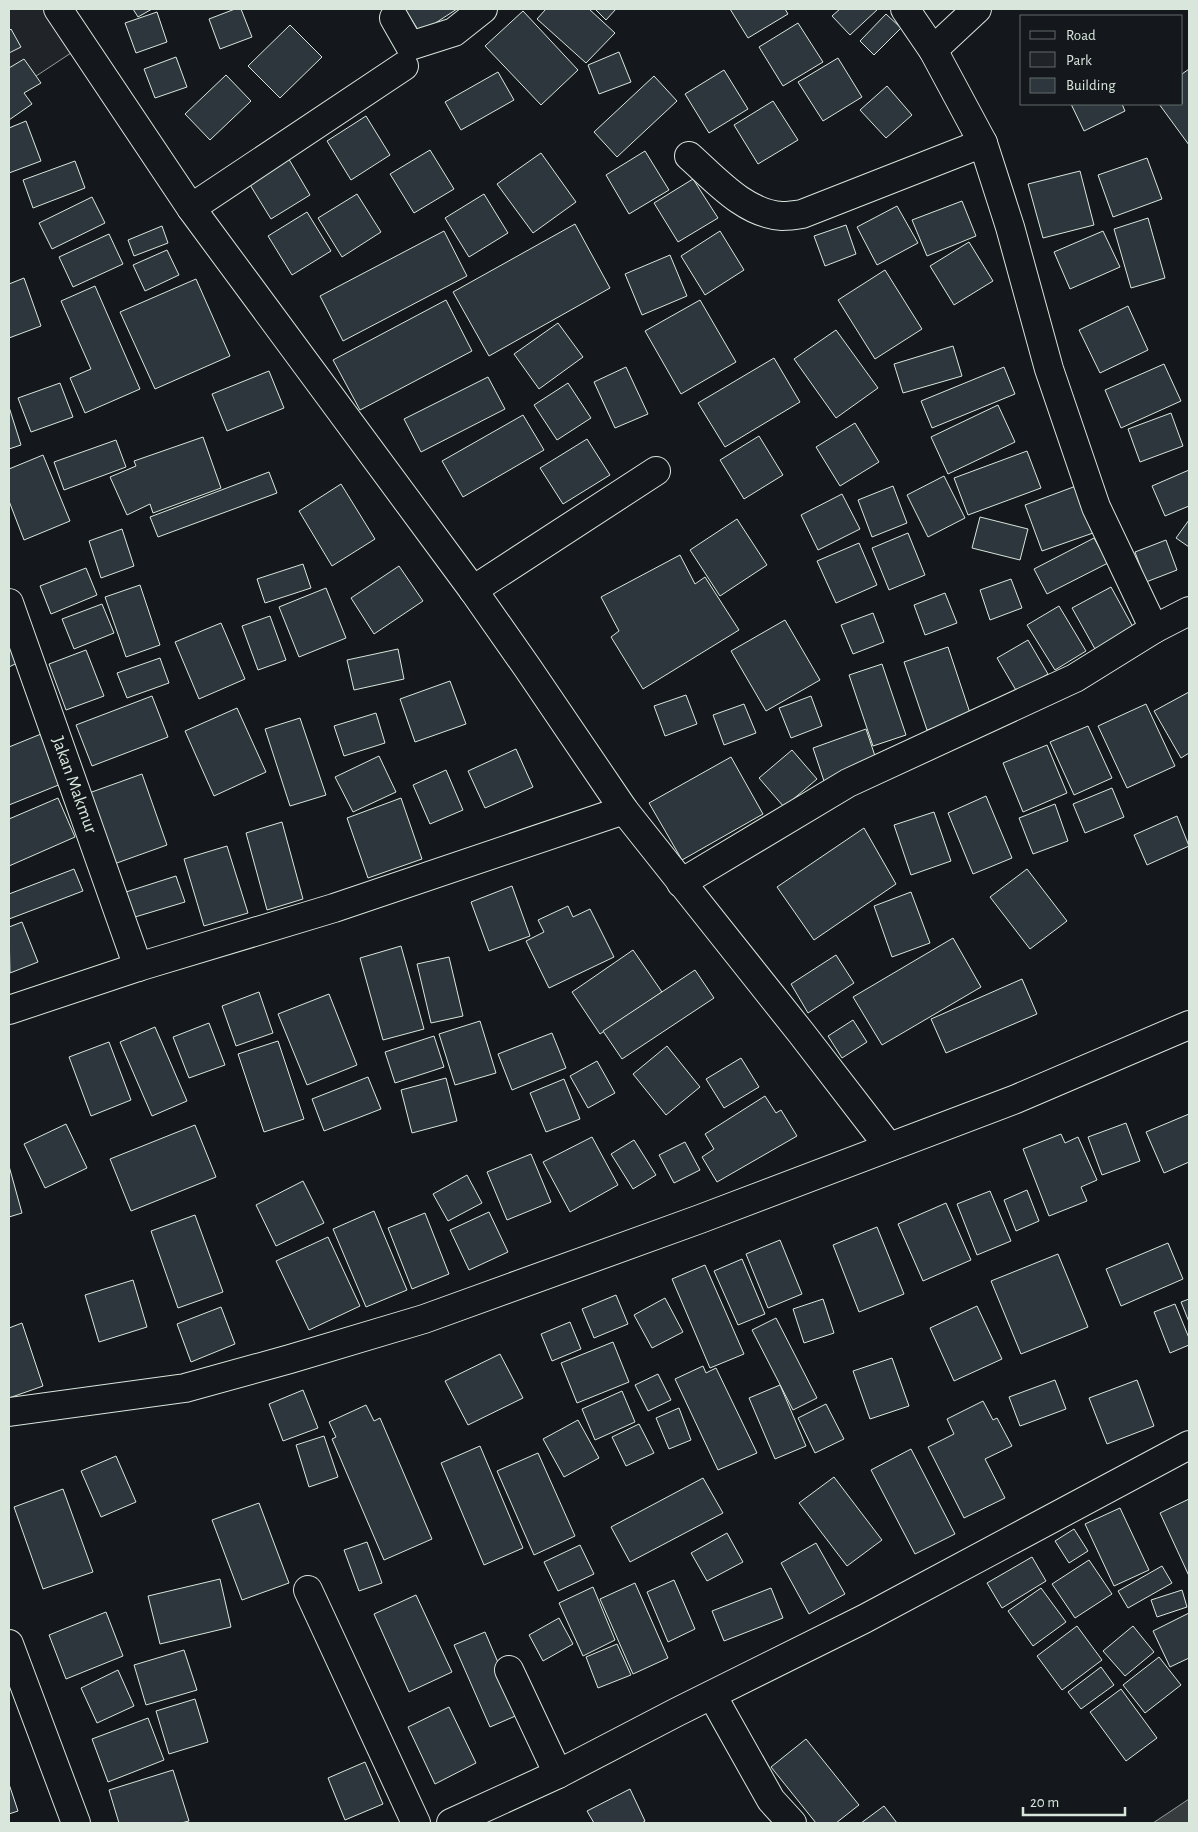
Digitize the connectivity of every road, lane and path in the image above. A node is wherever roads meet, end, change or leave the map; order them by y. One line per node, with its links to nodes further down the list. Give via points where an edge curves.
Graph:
1 (58, 9): 10 (street)
2 (483, 9): 5 (street, via 454,32 410,46)
3 (905, 9): 6 (street)
4 (977, 9): 6 (street)
5 (394, 18)
6 (933, 50): 8 (street)
7 (404, 66): 10 (street)
8 (983, 143): 9 (street, via 802,214 782,216 756,208 733,194); 15 (street, via 1049,369 1096,507)
9 (689, 156)
10 (191, 208): 12 (street)
11 (656, 471): 12 (street)
12 (472, 590): 16 (street)
13 (9, 603): 18 (street, Jakan Makmur)
14 (1189, 611): 15 (street)
15 (1154, 629): 17 (street, via 1075,678 848,783)
16 (624, 810): 17 (street); 18 (street, via 334,908)
17 (680, 883): 21 (street)
18 (138, 967): 19 (street)
19 (9, 1010)
20 (1189, 1024): 21 (street, via 1016,1099)
21 (889, 1147): 22 (street, via 424,1319 184,1388)
22 (9, 1412)
23 (1189, 1445): 27 (street, via 864,1619)
24 (308, 1590): 30 (street)
25 (9, 1644): 29 (street)
26 (509, 1670): 28 (street)
27 (712, 1695): 28 (street); 32 (street, via 771,1800)
28 (558, 1774): 31 (street)
29 (76, 1823)
30 (416, 1823)
31 (451, 1823)
32 (792, 1823)

